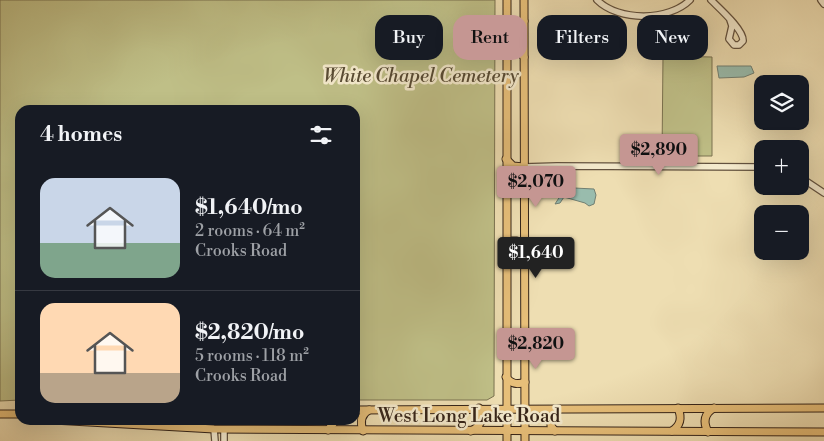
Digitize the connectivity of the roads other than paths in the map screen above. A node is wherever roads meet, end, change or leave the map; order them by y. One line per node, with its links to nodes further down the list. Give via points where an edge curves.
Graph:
1 (507, 0): 8 (main road)
2 (524, 0): 9 (main road)
3 (597, 0): 4 (street, via 612,11 629,15 667,14)
4 (690, 0)
5 (712, 0): 10 (street)
6 (822, 0): 7 (street)
7 (824, 4)
8 (507, 15)
9 (524, 15)
10 (730, 20)
11 (507, 60): 13 (main road)
12 (524, 60): 14 (main road)
13 (506, 159): 14 (main road, via 513,166); 18 (main road)
14 (524, 167): 15 (street); 19 (main road)
15 (754, 167)
16 (809, 183): 17 (street)
17 (824, 193)
18 (506, 244): 19 (main road, via 517,241); 20 (main road)
19 (524, 250): 21 (main road)
20 (506, 377): 21 (main road, via 515,383); 26 (main road)
21 (525, 382): 27 (main road)
22 (479, 408): 26 (main road, West Long Lake Road); 30 (main road, West Long Lake Road); 42 (main road, via 480,422)
23 (678, 408): 24 (main road, West Long Lake Road); 28 (main road, West Long Lake Road); 46 (main road, via 680,422)
24 (714, 408): 25 (main road, West Long Lake Road); 47 (main road, via 705,418)
25 (824, 408)
26 (507, 409): 27 (main road, West Long Lake Road); 43 (main road)
27 (525, 409): 28 (main road, West Long Lake Road); 44 (main road)
28 (559, 409): 45 (main road, via 551,419)
29 (360, 410): 30 (main road, West Long Lake Road)
30 (370, 410): 41 (main road, via 362,419)
31 (0, 414): 32 (main road)
32 (15, 414)
33 (152, 425): 37 (main road, West Long Lake Road)
34 (193, 425): 37 (main road)
35 (214, 425): 38 (main road)
36 (332, 425): 40 (main road)
37 (186, 428): 38 (main road, West Long Lake Road)
38 (214, 429): 39 (main road, West Long Lake Road); 49 (street)
39 (224, 430): 40 (main road, West Long Lake Road); 50 (street)
40 (328, 430): 41 (main road, West Long Lake Road)
41 (363, 430): 42 (main road, West Long Lake Road)
42 (471, 431): 43 (main road, West Long Lake Road)
43 (506, 431): 44 (main road, West Long Lake Road); 51 (main road)
44 (525, 431): 45 (main road, West Long Lake Road); 52 (main road)
45 (554, 431): 46 (main road, West Long Lake Road)
46 (672, 432): 47 (main road, West Long Lake Road)
47 (708, 432): 48 (main road, West Long Lake Road)
48 (824, 432)
49 (215, 441)
50 (224, 441)
51 (506, 441)
52 (525, 441)

